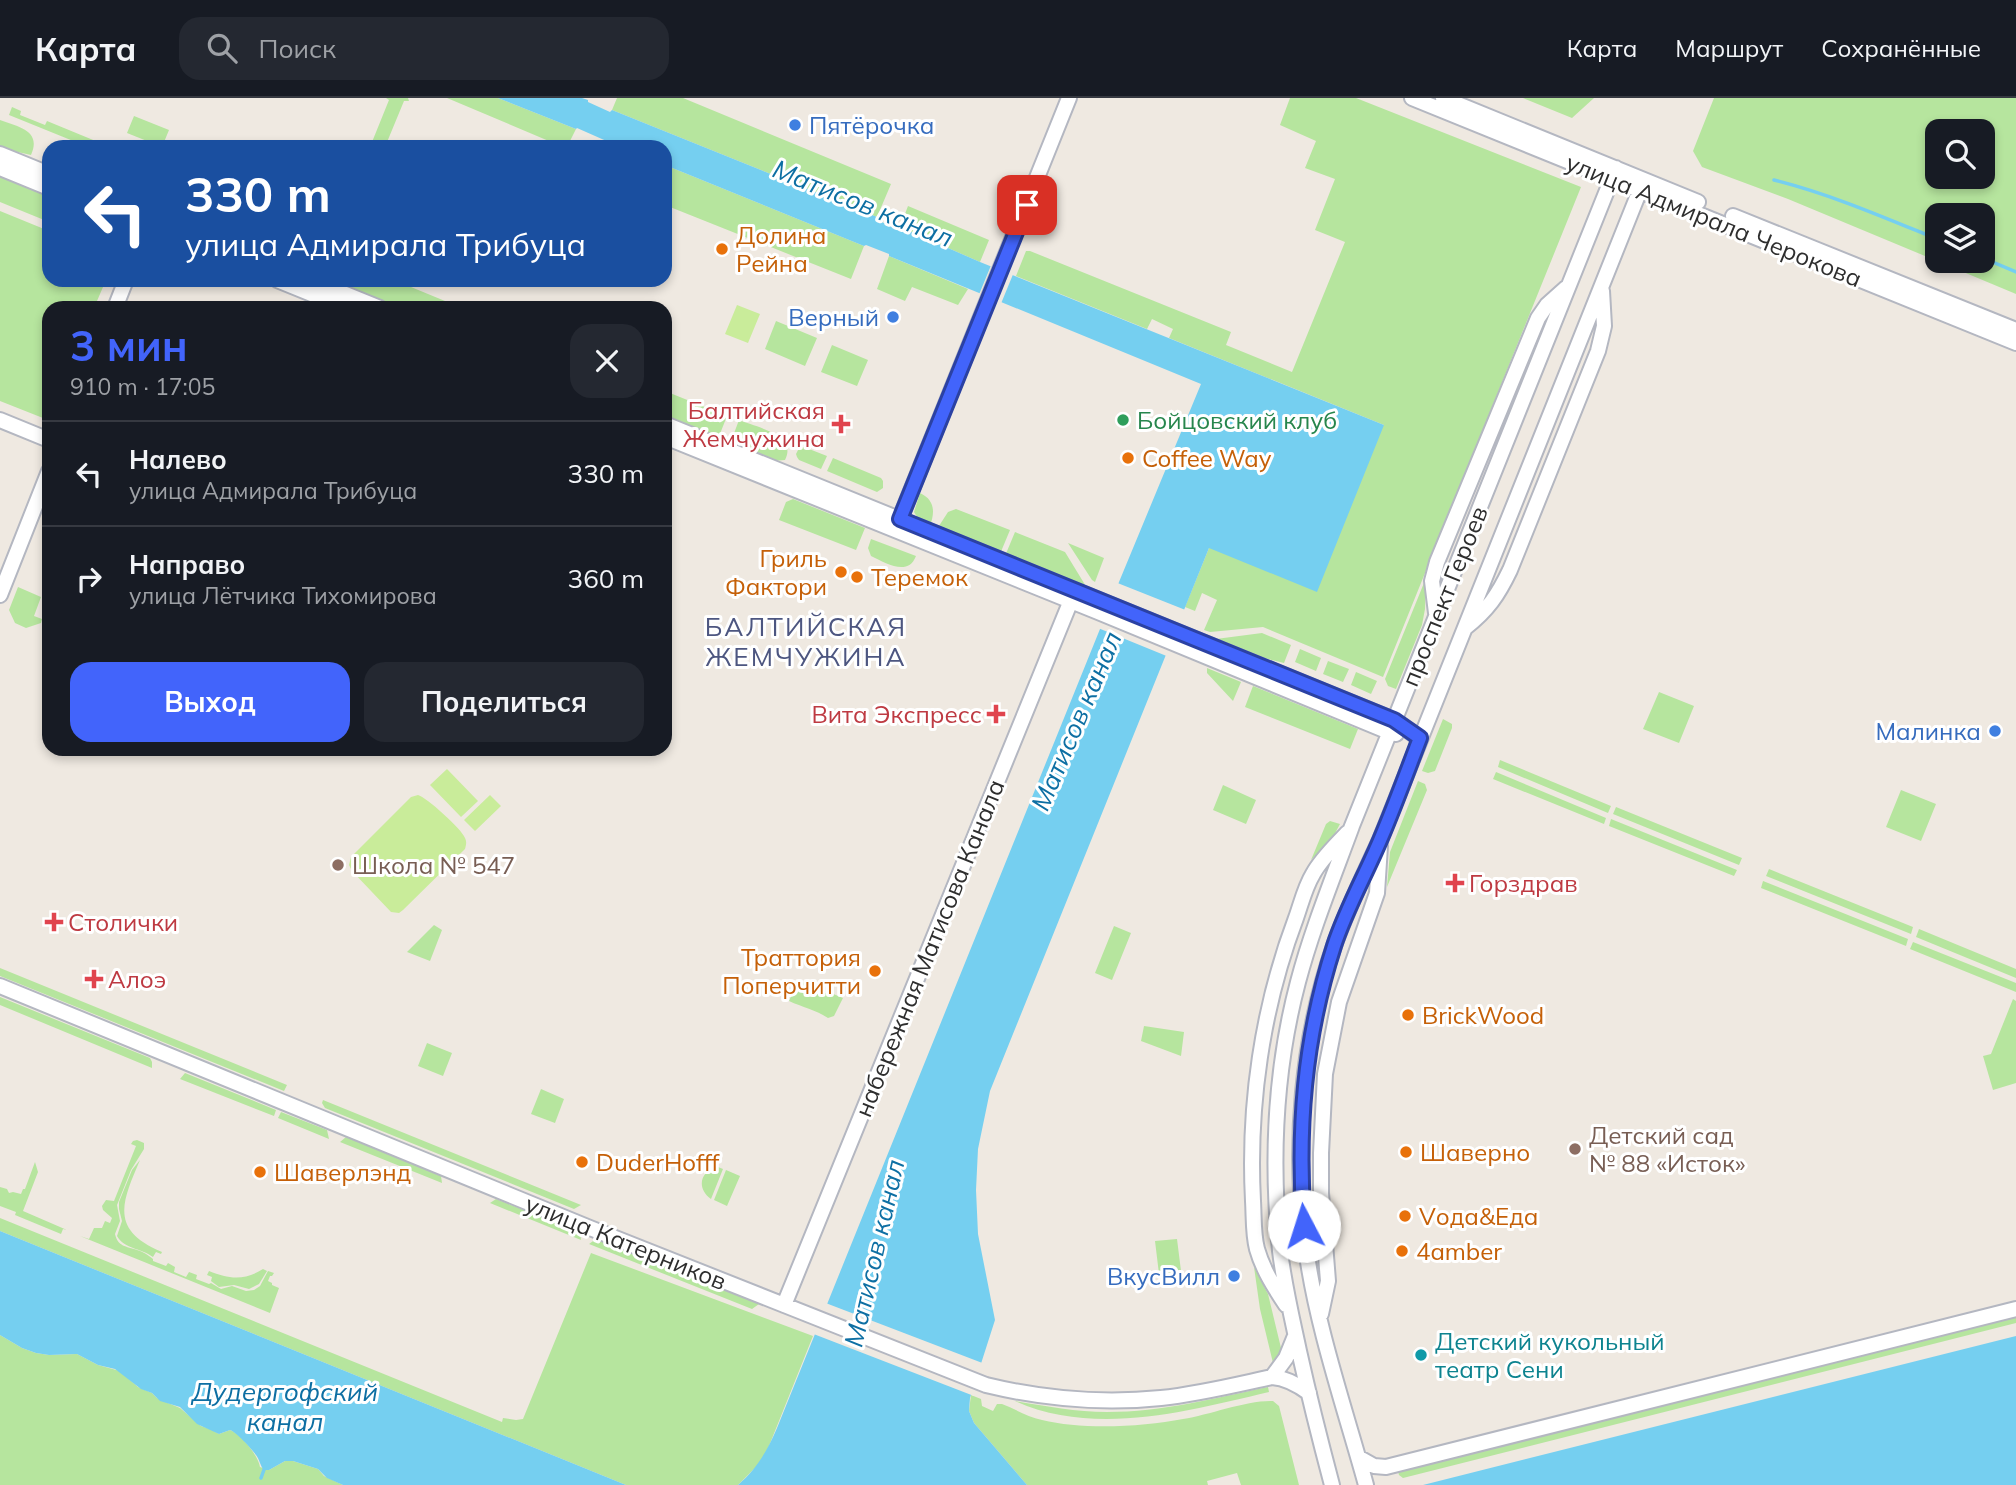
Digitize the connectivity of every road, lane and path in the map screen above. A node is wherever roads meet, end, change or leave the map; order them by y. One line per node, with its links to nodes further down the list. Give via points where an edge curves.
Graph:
1 (1069, 98): 22 (street)
2 (1412, 98): 7 (street, улица Адмирала Черокова)
3 (1443, 98): 7 (street, улица Адмирала Черокова)
4 (0, 154): 6 (street)
5 (0, 168): 8 (street)
6 (42, 171)
7 (1614, 173): 9 (street, улица Адмирала Черокова); 26 (street, проспект Героев, via 1569,284 1538,318 1437,562 1432,581 1436,617)
8 (42, 185)
9 (1642, 185): 10 (street, проспект Героев); 15 (street, улица Адмирала Черокова); 16 (street, улица Адмирала Черокова)
10 (1602, 286): 25 (street, проспект Героев); 25 (street, via 1604,326 1598,351 1510,570 1497,597)
11 (294, 287): 13 (street)
12 (328, 287): 14 (street)
13 (329, 301)
14 (363, 301)
15 (2016, 330)
16 (2016, 343)
17 (0, 420): 19 (street)
18 (672, 427): 22 (street)
19 (42, 437)
20 (672, 440): 22 (street)
21 (42, 489): 23 (street)
22 (897, 525): 24 (street)
23 (0, 595)
24 (1073, 596): 26 (street); 31 (street, набережная Матисова Канала)
25 (1464, 629): 27 (street, проспект Героев)
26 (1392, 726): 27 (street); 28 (street, проспект Героев)
27 (1420, 738): 29 (street, проспект Героев)
28 (1352, 826): 33 (street, проспект Героев, via 1298,982 1282,1072 1275,1181); 33 (street, via 1312,875 1277,976 1258,1070 1252,1161 1256,1246 1265,1273)
29 (1380, 840): 34 (street, via 1377,893 1339,1002 1325,1074 1321,1193 1328,1280); 34 (street, проспект Героев, via 1335,943 1305,1074 1301,1182 1306,1248)
30 (0, 986): 31 (street, улица Катерников)
31 (784, 1305): 36 (street, улица Катерников, via 986,1385 1042,1396 1115,1401 1163,1398)
32 (2016, 1309): 39 (street)
33 (1290, 1311): 35 (street, проспект Героев)
34 (1320, 1318): 38 (street, проспект Героев)
35 (1296, 1335): 36 (street); 37 (street, проспект Героев)
36 (1272, 1377): 37 (street)
37 (1309, 1392): 40 (street, проспект Героев)
38 (1358, 1457): 39 (street); 41 (street, проспект Героев)
39 (1386, 1468): 42 (street)
40 (1332, 1485)
41 (1366, 1485)
42 (1372, 1485)

